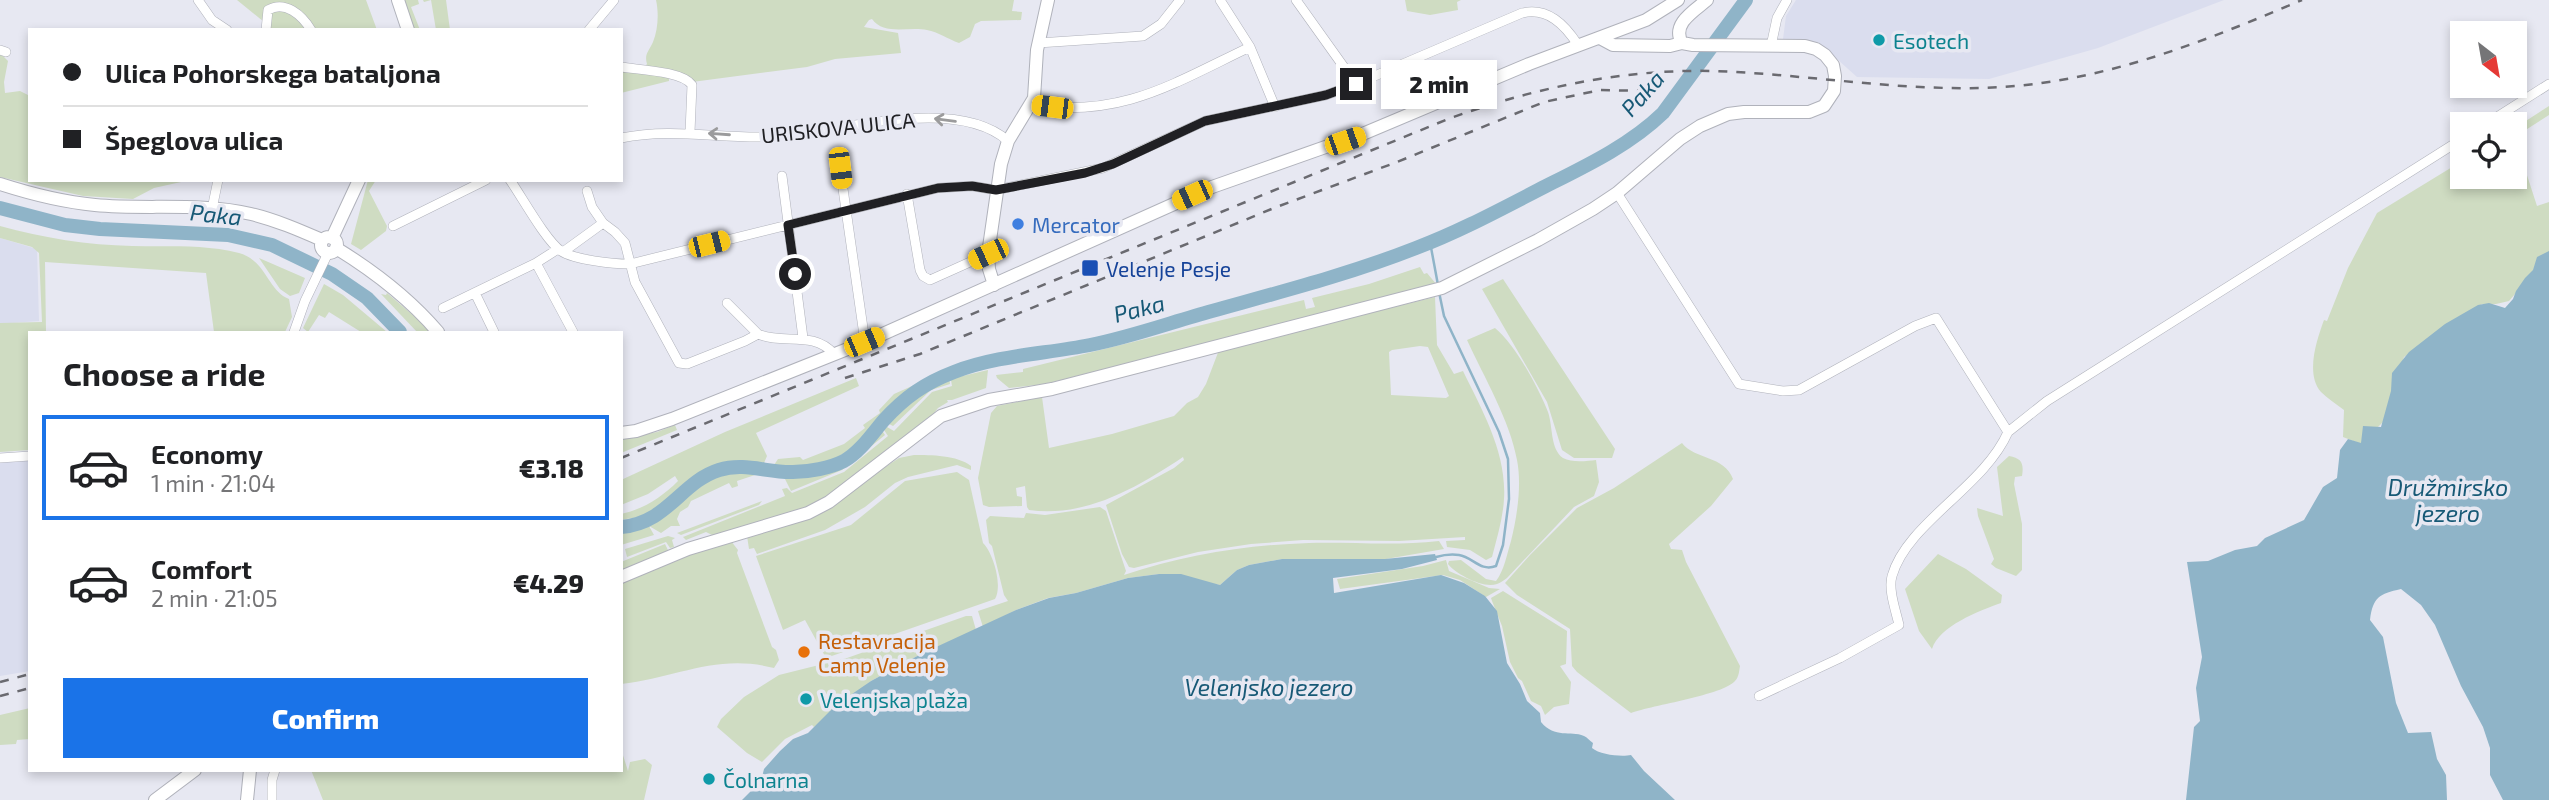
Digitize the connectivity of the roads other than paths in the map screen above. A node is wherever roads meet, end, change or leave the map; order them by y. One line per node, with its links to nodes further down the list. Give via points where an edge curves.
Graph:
1 (198, 0): 11 (street, via 212,20)
2 (398, 0): 14 (street)
3 (614, 0): 15 (street)
4 (1048, 0): 17 (street)
5 (1180, 0): 17 (street, via 1161,24 1143,36)
6 (1220, 0): 21 (street)
7 (1296, 0): 23 (street)
8 (1678, 0): 16 (street, via 1646,20)
9 (1707, 0): 18 (street, via 1681,25 1678,33)
10 (1787, 0): 20 (street, via 1777,18)
11 (225, 28)
12 (267, 28): 13 (street, via 268,10 282,2 294,6)
13 (310, 28)
14 (407, 28)
15 (591, 28)
16 (1600, 38): 18 (street, via 1614,45); 19 (street)
17 (1038, 43): 25 (street)
18 (1687, 44): 20 (street)
19 (1578, 45): 23 (street, via 1565,27 1533,10); 53 (street, via 1365,133 1212,187)
20 (1771, 46): 41 (street, via 1805,46 1825,55 1833,65 1836,83 1824,106 1810,112 1744,112 1714,119 1680,139)
21 (1250, 47): 25 (street, via 1129,101 1074,109); 26 (street)
22 (623, 68): 28 (street, via 676,75 690,82)
23 (1356, 84): 26 (street)
24 (2549, 85): 27 (street)
25 (1031, 105): 30 (street)
26 (1275, 107): 39 (street, via 1205,121 1103,168)
27 (2505, 112)
28 (690, 132): 29 (street, URISKOVA ULICA); 30 (street, URISKOVA ULICA, one-way to 28, via 978,124 921,118 794,135)
29 (623, 138)
30 (1008, 141): 39 (street)
31 (2450, 147): 65 (street, via 2047,401)
32 (836, 156): 44 (street)
33 (782, 176): 46 (street)
34 (218, 182): 43 (street)
35 (358, 182): 48 (street)
36 (482, 182): 47 (street)
37 (511, 182): 49 (street)
38 (0, 184): 43 (street, via 94,205)
39 (996, 190): 42 (street, via 955,186); 50 (street)
40 (587, 191): 45 (street)
41 (1617, 193): 65 (street, via 1740,384 1799,390 1936,318); 69 (street, via 1538,240 1442,288 1052,389 989,400 941,416 808,513 688,549)
42 (907, 194): 44 (street); 50 (street, via 920,270 926,279)
43 (212, 209): 48 (street, via 250,214 297,229)
44 (845, 210): 46 (street); 63 (street)
45 (603, 223): 49 (street); 52 (street, via 625,243)
46 (788, 225): 52 (street); 62 (street)
47 (393, 226)
48 (328, 248): 57 (street); 58 (street, via 365,266 410,301)
49 (561, 251): 51 (street); 52 (street)
50 (988, 254): 53 (street)
51 (536, 263): 54 (street); 60 (street)
52 (630, 264): 61 (street, via 635,282 679,363)
53 (994, 285): 63 (street)
54 (475, 293): 56 (street); 59 (street)
55 (727, 303): 61 (street)
56 (443, 308)
57 (294, 331)
58 (437, 331)
59 (494, 331)
60 (572, 331)
61 (758, 334): 62 (street)
62 (803, 338): 64 (street)
63 (864, 342): 64 (street)
64 (834, 354): 66 (street, via 672,419)
65 (2008, 432): 70 (street, via 1973,481 1905,551 1891,578 1899,625)
66 (623, 433)
67 (28, 456): 68 (street)
68 (0, 458)
69 (623, 577)
70 (1759, 696)
71 (192, 772): 74 (street)
72 (250, 772): 75 (street)
73 (274, 772): 76 (street)
74 (155, 800)
75 (247, 800)
76 (272, 800)

